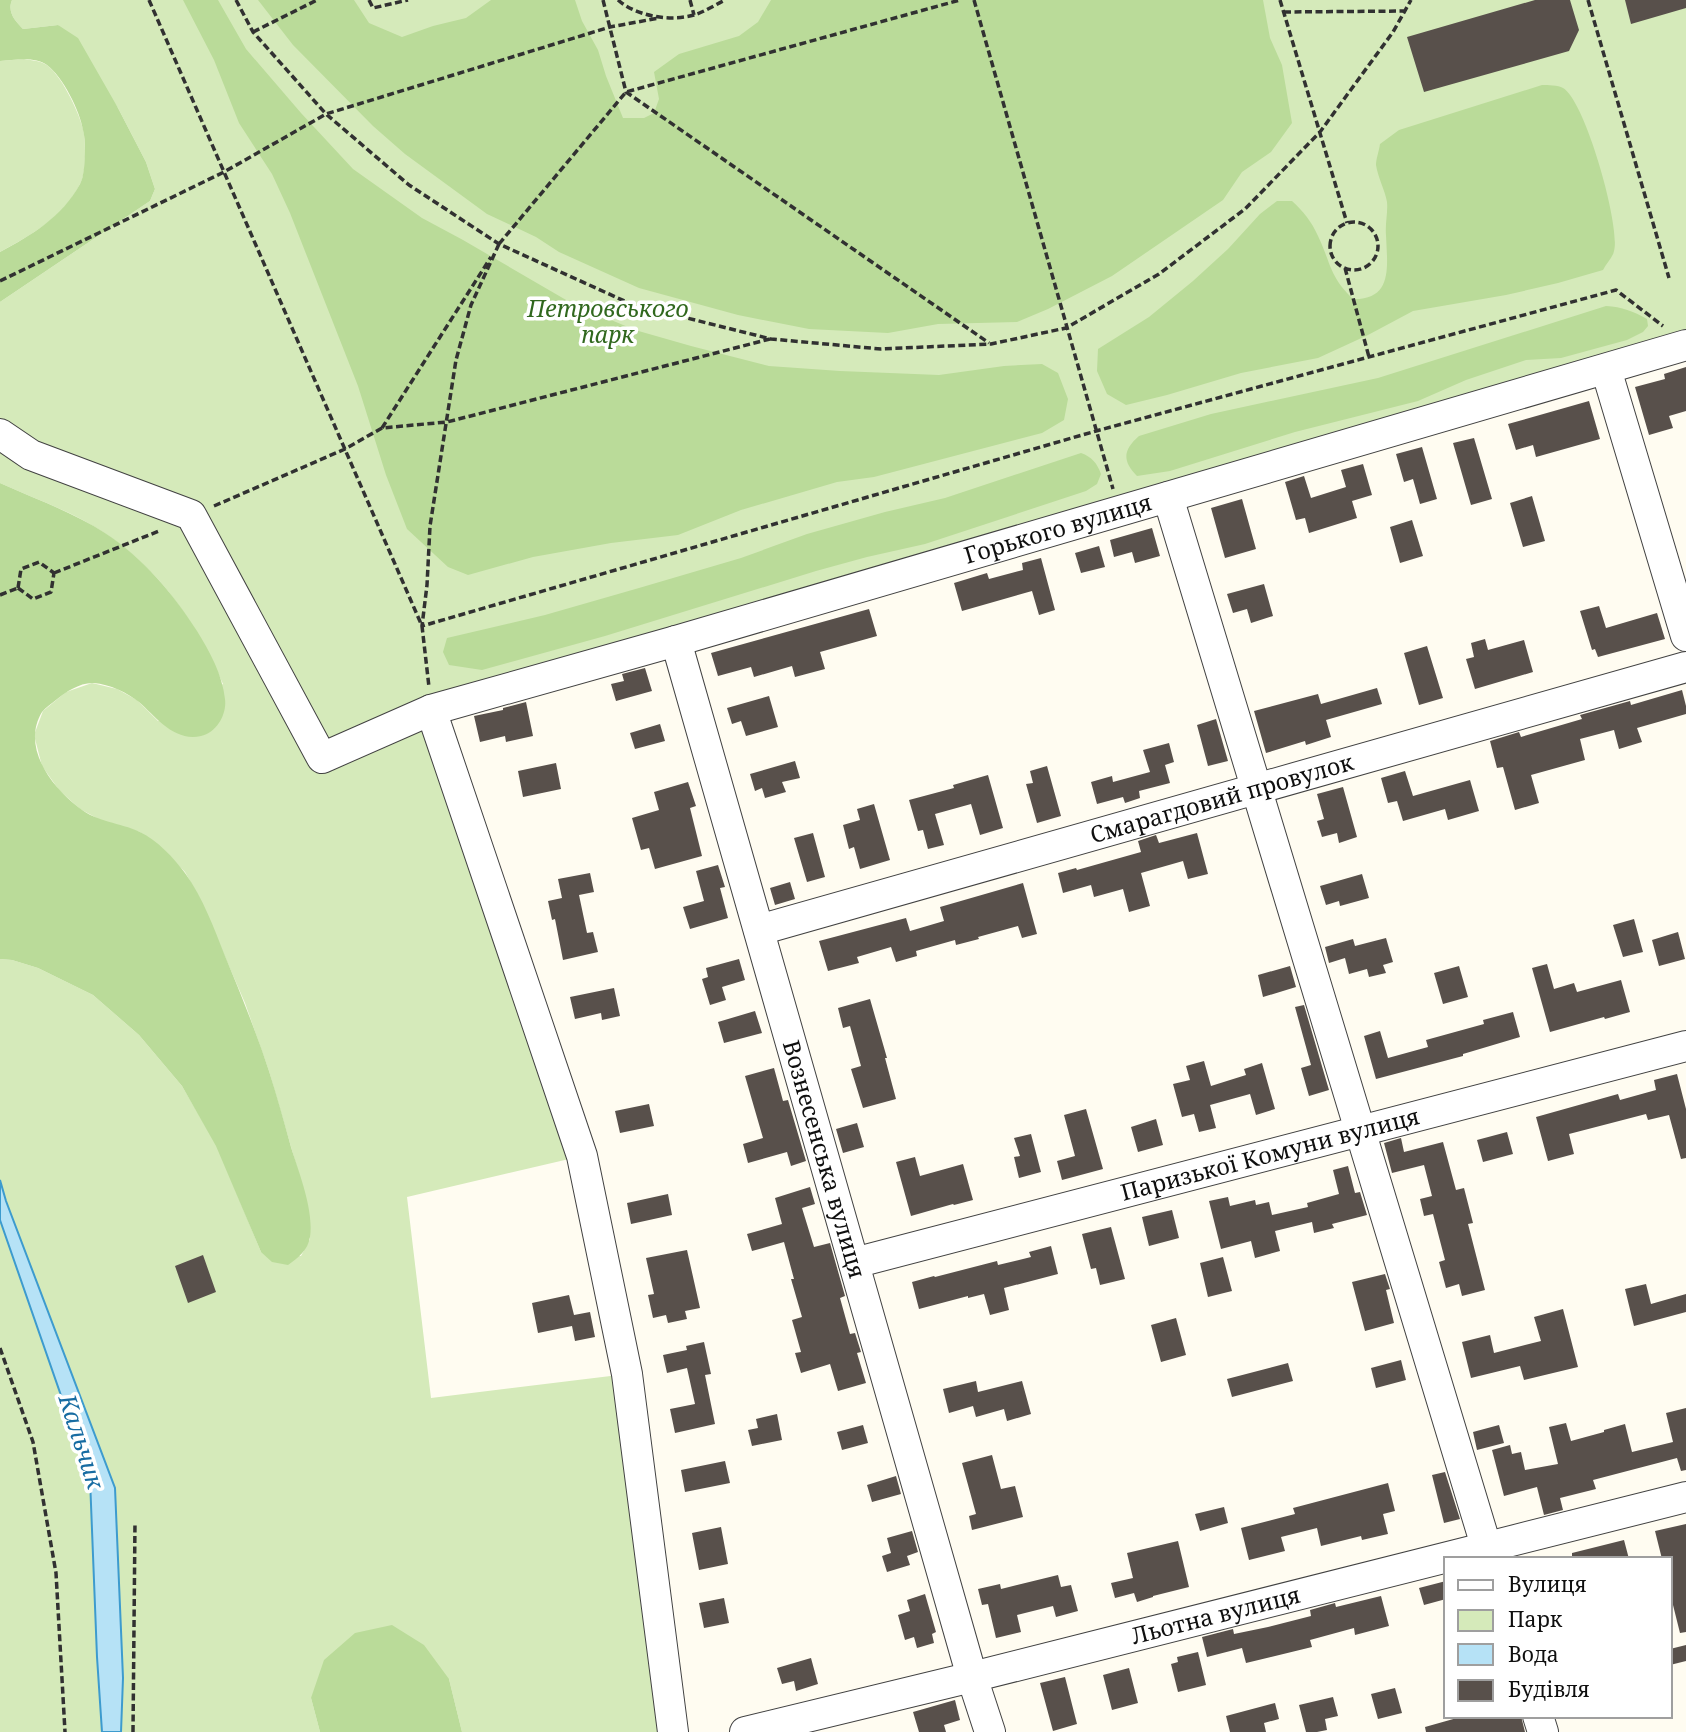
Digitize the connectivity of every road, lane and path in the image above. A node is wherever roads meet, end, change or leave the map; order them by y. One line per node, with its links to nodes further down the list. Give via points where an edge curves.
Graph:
1 (149, 0): 24 (path)
2 (236, 0): 20 (path)
3 (317, 0): 20 (path)
4 (369, 0): 5 (path, via 373,9)
5 (408, 0)
6 (603, 0): 19 (path)
7 (618, 0): 18 (path)
8 (690, 0): 17 (path)
9 (725, 0): 17 (path)
10 (960, 0): 21 (path)
11 (974, 0): 30 (path)
12 (1280, 0): 16 (path)
13 (1411, 0): 15 (path)
14 (1588, 0): 28 (path)
15 (1406, 11): 16 (path); 23 (path)
16 (1284, 12): 23 (path)
17 (694, 15): 18 (path)
18 (659, 18): 19 (path)
19 (610, 27): 21 (path); 22 (path)
20 (254, 32): 22 (path)
21 (626, 92): 26 (path); 33 (path)
22 (326, 114): 24 (path); 26 (path, via 409,185)
23 (1320, 132): 25 (path); 30 (path, via 1245,209 1159,274)
24 (224, 172): 29 (path); 40 (path)
25 (1347, 223): 27 (path, via 1334,232 1330,248); 27 (path, via 1371,228 1378,251 1369,265)
26 (499, 244): 32 (path, via 631,304); 36 (path, via 471,305 456,360); 37 (path)
27 (1345, 268): 34 (path)
28 (1669, 278)
29 (0, 281)
30 (1066, 328): 33 (path); 38 (path)
31 (1676, 337): 34 (path, via 1616,290); 35 (street, Горького вулиця)
32 (771, 339): 33 (path, via 880,349); 36 (path)
33 (991, 344)
34 (1369, 358): 38 (path)
35 (1606, 369): 41 (street, Горького вулиця); 49 (street)
36 (447, 422): 37 (path); 48 (path, via 430,526)
37 (382, 428): 40 (path)
38 (1096, 431): 42 (path); 48 (path)
39 (0, 434): 43 (street, via 31,455)
40 (345, 449): 43 (path); 48 (path)
41 (1168, 497): 42 (street, Горького вулиця); 53 (street)
42 (1119, 511): 50 (street, Горького вулиця)
43 (191, 515): 52 (street, Горького вулиця, via 322,758)
44 (154, 533): 45 (path)
45 (54, 573): 46 (path, via 51,592 33,599); 46 (path, via 39,562 21,569)
46 (19, 588): 47 (path)
47 (0, 595)
48 (422, 626): 52 (path)
49 (1686, 636)
50 (676, 641): 52 (street, Горького вулиця); 54 (street, Вознесенська вулиця)
51 (1686, 667): 53 (street, Смарагдовий провулок)
52 (431, 710): 66 (street, via 582,1156 628,1374)
53 (1256, 789): 54 (street, Смарагдовий провулок); 56 (street)
54 (759, 930): 57 (street, Вознесенська вулиця)
55 (1686, 1046): 56 (street, Паризької Комуни вулиця)
56 (1360, 1130): 57 (street, Паризької Комуни вулиця); 61 (street)
57 (854, 1263): 63 (street, Вознесенська вулиця)
58 (0, 1348): 64 (path, via 33,1442 56,1573)
59 (1686, 1497): 61 (street, Льотна вулиця)
60 (135, 1522): 65 (path)
61 (1489, 1553)
62 (1444, 1564): 63 (street, Льотна вулиця)
63 (972, 1677): 67 (street, Льотна вулиця); 68 (street, Вознесенська вулиця)
64 (65, 1732)
65 (132, 1732)
66 (673, 1732)
67 (745, 1732)
68 (990, 1732)

